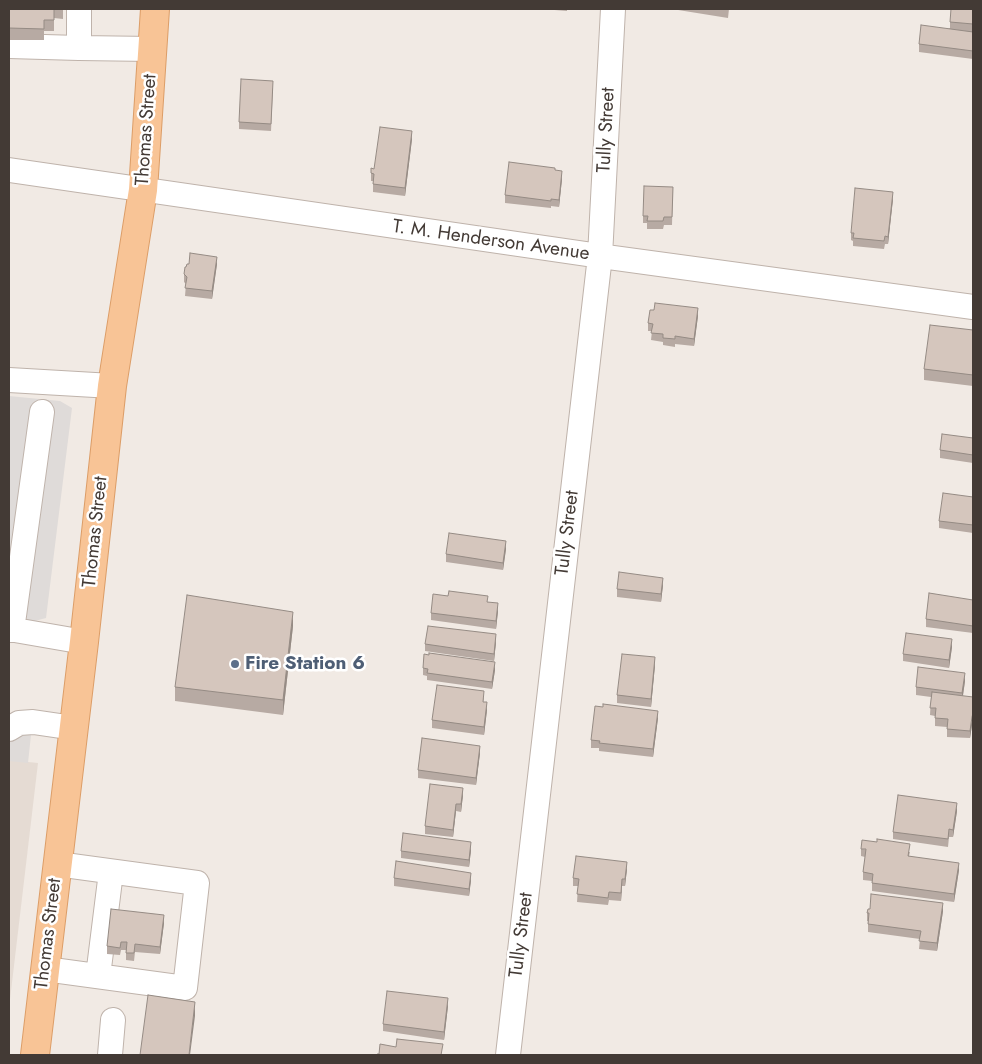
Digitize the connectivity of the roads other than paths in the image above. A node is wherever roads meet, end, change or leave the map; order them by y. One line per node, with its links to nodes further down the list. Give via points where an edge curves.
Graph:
1 (79, 9): 5 (street)
2 (155, 9): 6 (main road, Thomas Street)
3 (613, 9): 9 (street, Tully Street)
4 (9, 46): 5 (street)
5 (79, 48): 6 (street)
6 (152, 49): 8 (main road, Thomas Street)
7 (9, 170): 8 (street, T. M. Henderson Avenue)
8 (143, 190): 9 (street, T. M. Henderson Avenue); 12 (main road, Thomas Street)
9 (600, 256): 10 (street, T. M. Henderson Avenue); 25 (street, Tully Street)
10 (973, 307)
11 (9, 380): 12 (street)
12 (112, 386): 15 (main road, Thomas Street)
13 (42, 412): 14 (street)
14 (10, 630): 15 (street)
15 (84, 642): 16 (main road, Thomas Street)
16 (74, 728): 17 (street, via 19,723); 18 (main road, Thomas Street)
17 (9, 729)
18 (57, 864): 19 (street); 20 (main road, Thomas Street)
19 (111, 872): 21 (street); 21 (street, via 197,884 185,988)
20 (45, 969): 21 (street); 23 (main road, Thomas Street)
21 (98, 976)
22 (113, 1020): 24 (street)
23 (34, 1055)
24 (110, 1055)
25 (508, 1055)

